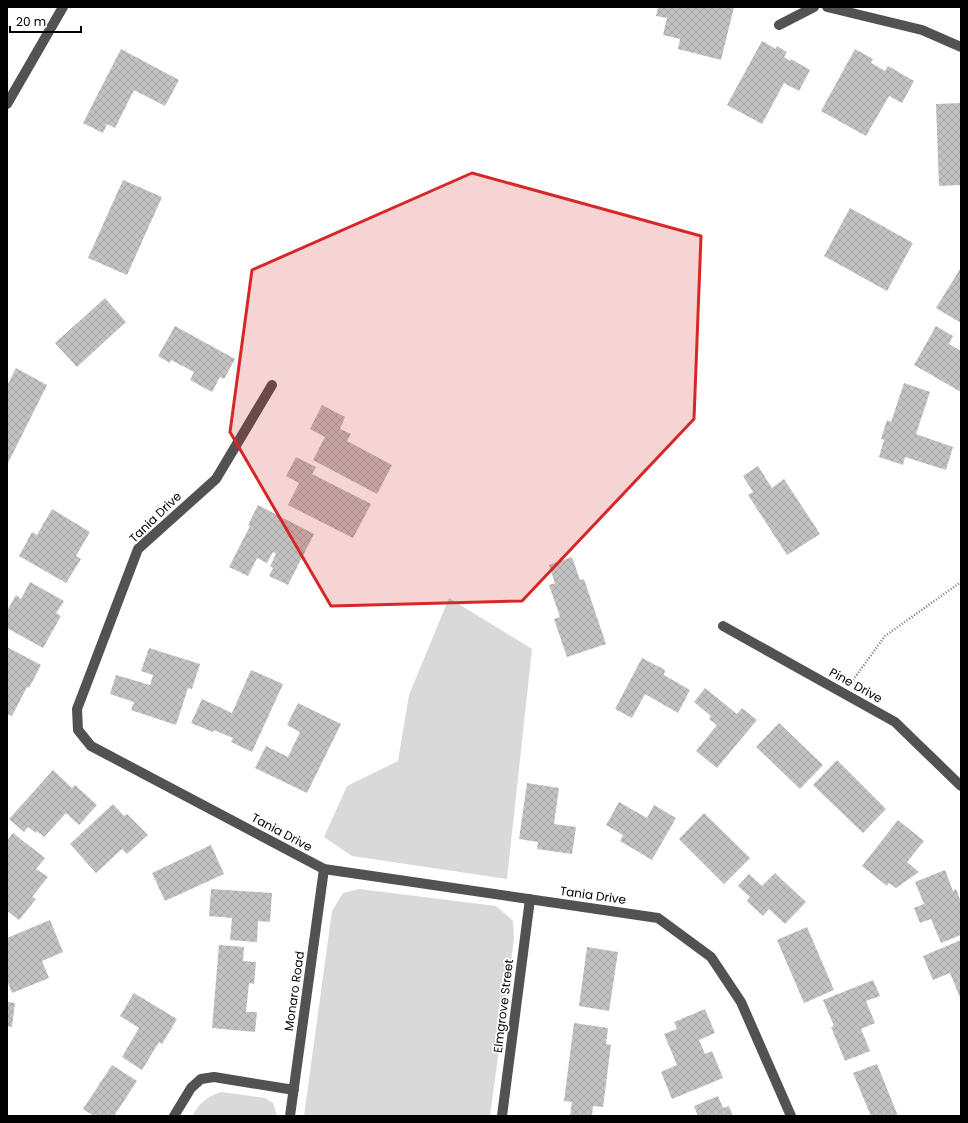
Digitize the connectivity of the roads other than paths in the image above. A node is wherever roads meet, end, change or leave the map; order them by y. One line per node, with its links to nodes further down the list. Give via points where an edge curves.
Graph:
1 (63, 7): 6 (street)
2 (814, 7): 4 (street)
3 (827, 7): 5 (street, via 922,30)
4 (779, 25)
5 (961, 47)
6 (7, 104)
7 (272, 385): 10 (street, Tania Drive, via 216,479 138,549 77,709 78,730 91,746)
8 (723, 626): 9 (street, Pine Drive, via 895,722)
9 (961, 786)
10 (324, 869): 11 (street, Tania Drive); 12 (street, Monaro Road)
11 (530, 899): 15 (street, Elmgrove Street); 16 (street, Tania Drive, via 658,918 711,958 741,1002)
12 (294, 1090): 13 (street, via 214,1078 201,1079 191,1088); 14 (street, Monaro Road)
13 (174, 1116)
14 (290, 1116)
15 (502, 1116)
16 (791, 1116)

